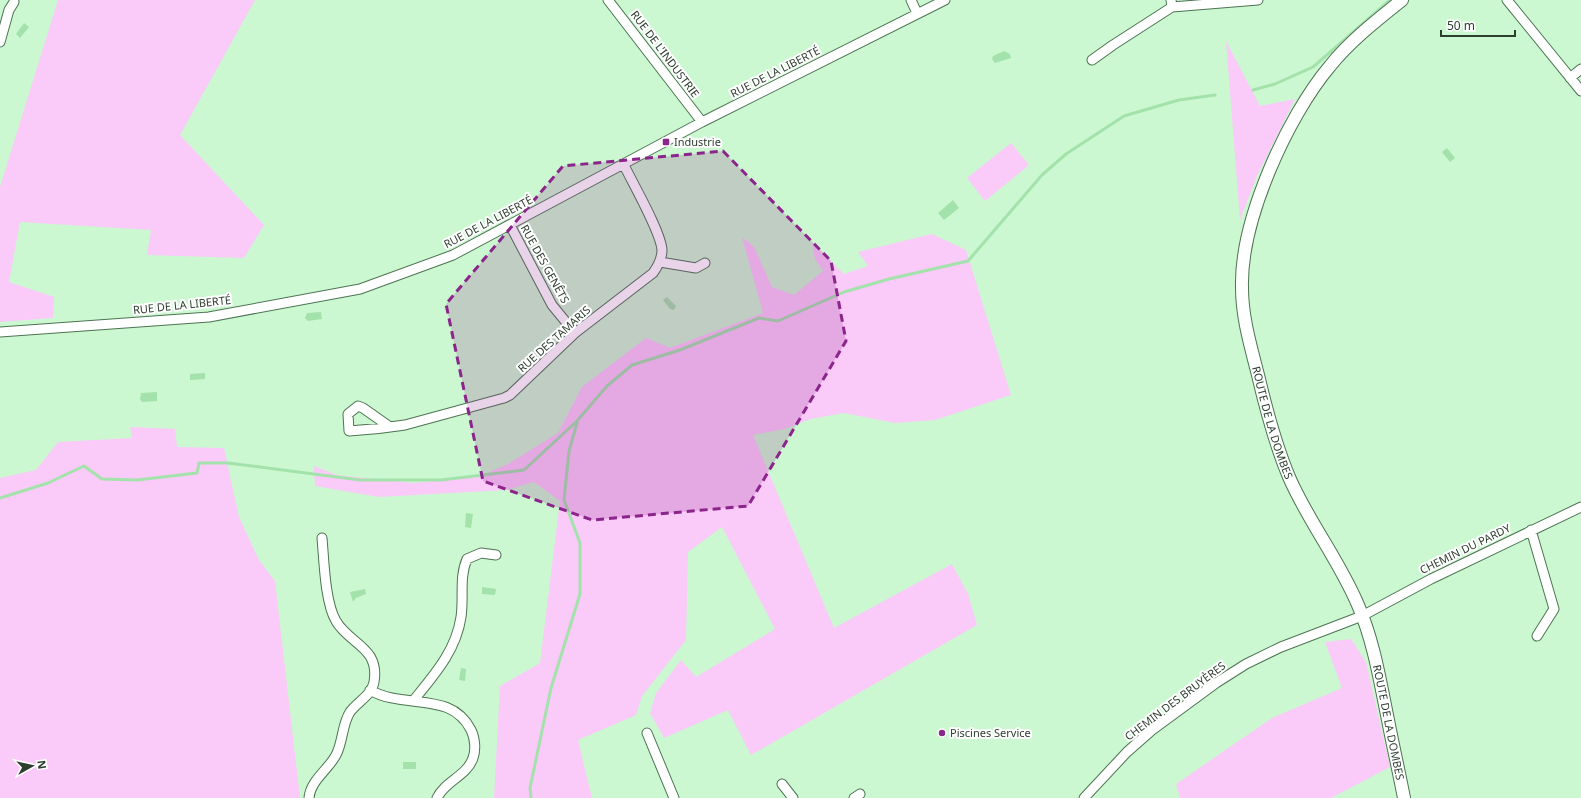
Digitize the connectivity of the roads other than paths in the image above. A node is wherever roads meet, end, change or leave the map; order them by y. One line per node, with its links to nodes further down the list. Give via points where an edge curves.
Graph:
1 (608, 0): 15 (street, RUE DE L'INDUSTRIE)
2 (911, 0): 9 (street)
3 (945, 0): 9 (street, RUE DE LA LIBERTÉ)
4 (1258, 0): 8 (street)
5 (1402, 0): 27 (main road, ROUTE DE LA DOMBES, via 1330,65 1303,105 1270,172 1246,240 1244,254 1242,289 1245,322 1279,451 1300,504 1348,584)
6 (1506, 0): 13 (street)
7 (14, 2): 10 (street, via 9,10)
8 (1172, 4): 11 (street)
9 (917, 13): 15 (street, RUE DE LA LIBERTÉ)
10 (0, 42)
11 (1092, 60)
12 (1581, 69): 13 (street)
13 (1570, 78): 14 (street)
14 (1581, 91)
15 (702, 122): 16 (street, RUE DE LA LIBERTÉ)
16 (624, 165): 17 (street, RUE DE LA LIBERTÉ); 18 (street, via 660,238)
17 (510, 224): 20 (street, RUE DE LA LIBERTÉ, via 453,255 360,289 209,316); 21 (street, RUE DES GENÊTS, via 552,305)
18 (660, 262): 19 (street, via 696,268); 21 (street, RUE DES TAMARIS, via 653,273)
19 (706, 263)
20 (0, 332)
21 (575, 333): 22 (street, RUE DES TAMARIS, via 510,395)
22 (390, 427): 22 (street, RUE DES TAMARIS, via 358,406 348,414 349,431)
23 (1581, 507): 24 (street, CHEMIN DU PARDY)
24 (1531, 530): 27 (street, CHEMIN DU PARDY); 28 (street, via 1554,609)
25 (322, 538): 29 (street, via 332,614 342,630 371,658 374,683)
26 (496, 555): 30 (street, via 480,553 467,559 463,568 463,605 456,641 450,654)
27 (1362, 616): 34 (main road, ROUTE DE LA DOMBES, via 1375,655); 40 (street, CHEMIN DES BRUYÈRES, via 1265,654 1216,683 1152,730 1127,752)
28 (1537, 636)
29 (370, 690): 30 (street, via 388,698); 33 (street, via 350,713 336,754)
30 (413, 701): 37 (street, via 452,709 462,716 473,734 475,752 470,765 441,790)
31 (647, 733): 38 (street)
32 (782, 784): 39 (street)
33 (312, 787): 35 (street); 36 (street)
34 (1404, 797)
35 (309, 798)
36 (316, 798)
37 (437, 798)
38 (674, 798)
39 (794, 798)
40 (1084, 798)

